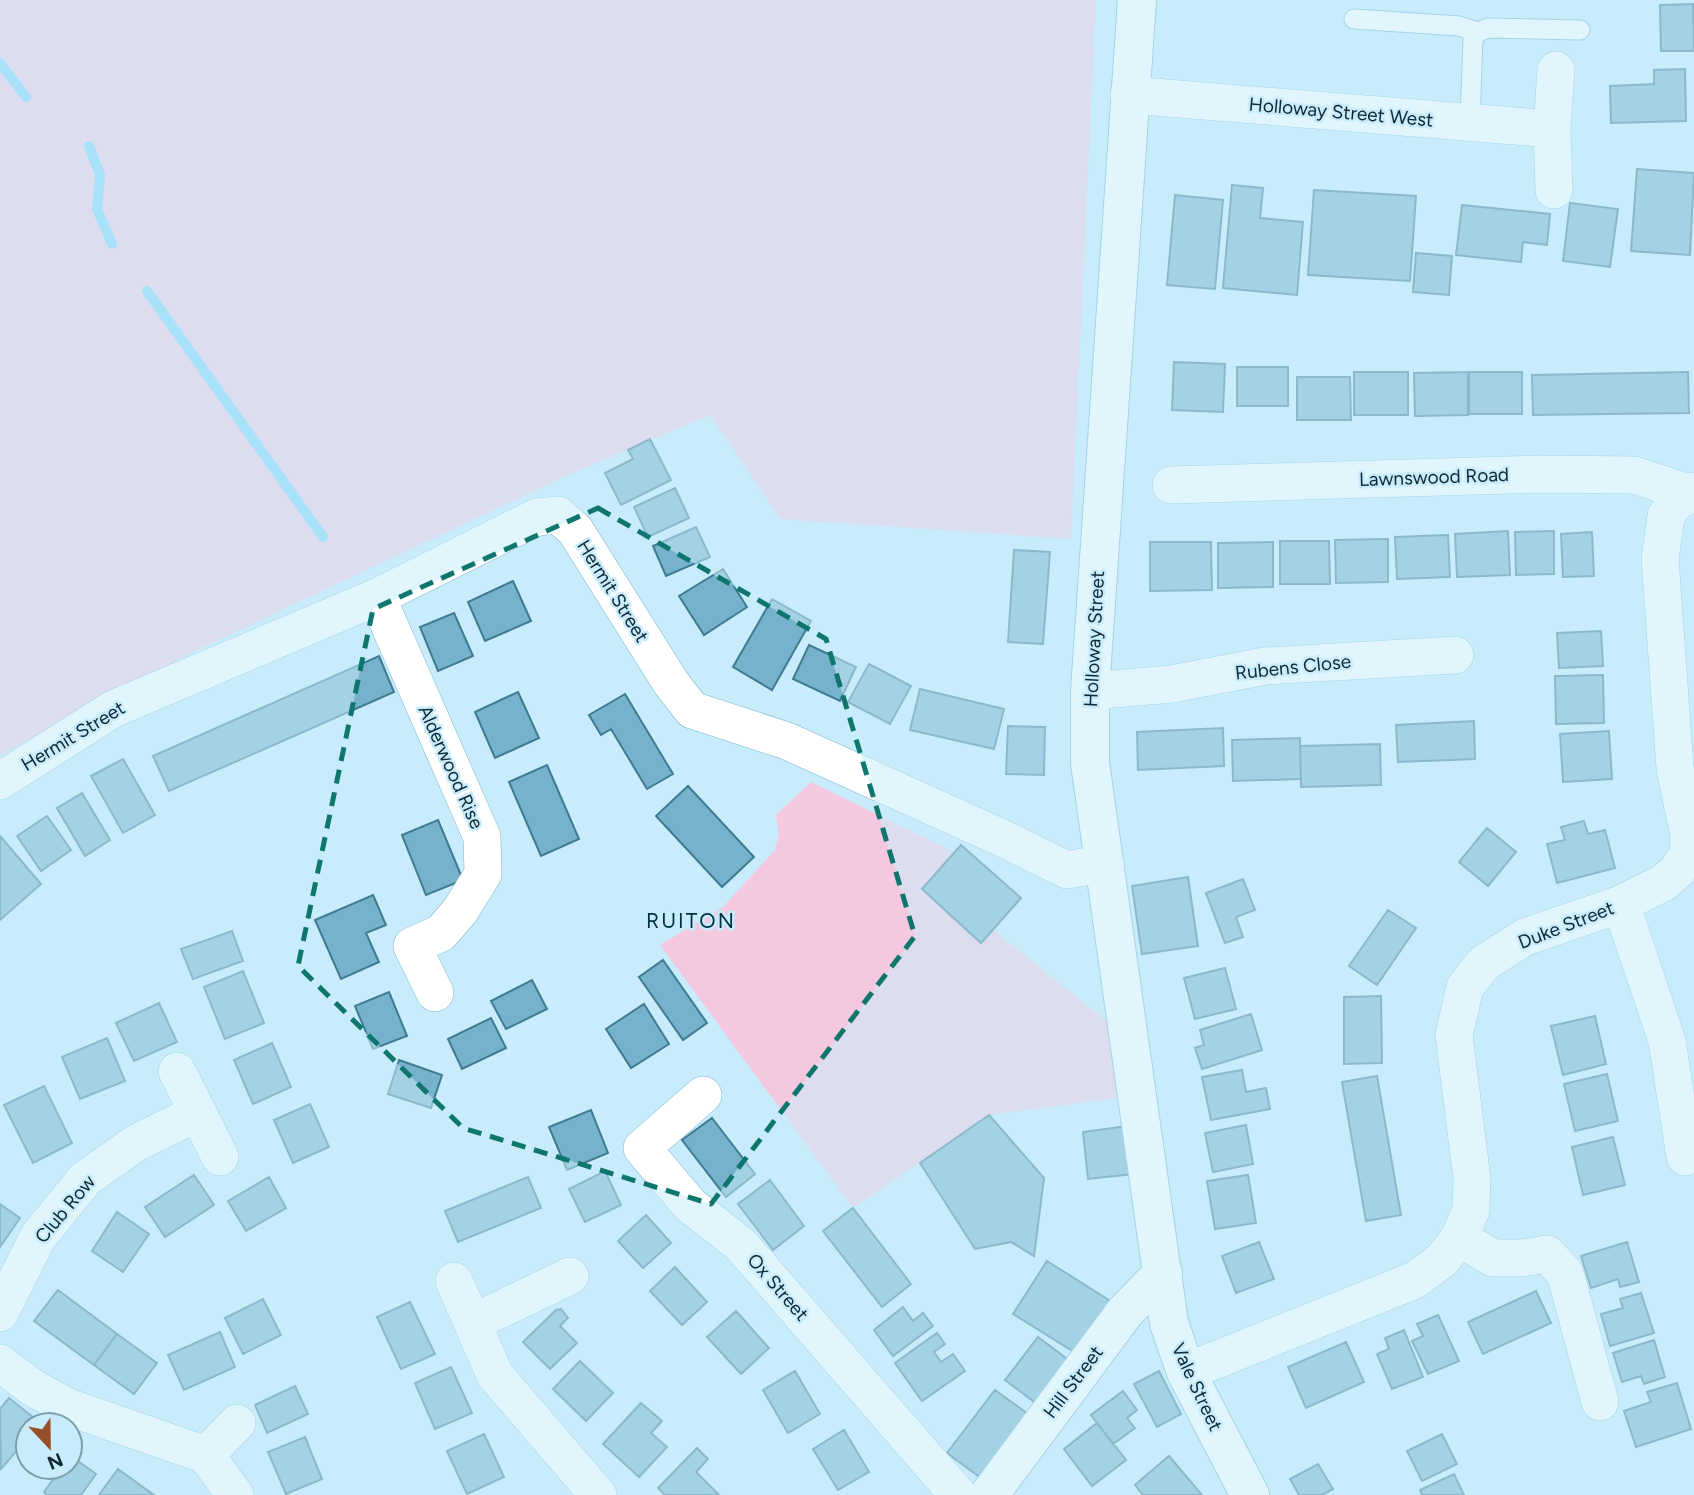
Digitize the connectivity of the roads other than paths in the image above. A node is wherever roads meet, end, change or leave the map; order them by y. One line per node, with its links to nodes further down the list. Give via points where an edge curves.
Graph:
1 (1137, 0): 6 (street, Holloway Street)
2 (1353, 19): 4 (lane, via 1459,26)
3 (1580, 30): 4 (lane, via 1488,28)
4 (1478, 32): 7 (lane, via 1472,38)
5 (1556, 70): 8 (street)
6 (1129, 96): 7 (street, Holloway Street West); 14 (street, Holloway Street)
7 (1470, 122): 8 (street, Holloway Street West)
8 (1552, 129): 9 (street)
9 (1554, 190)
10 (1171, 485): 11 (street, Lawnswood Road, via 1634,475)
11 (1692, 492): 17 (street, Duke Street, via 1666,516 1660,559 1675,768 1689,836 1688,855 1663,883)
12 (377, 597): 15 (street, Hermit Street, via 113,709); 16 (street, Hermit Street, via 537,517 558,515 575,530 692,710 787,741 1067,870); 18 (street, Alderwood Rise, via 482,837 483,874 460,911 441,933 412,946)
13 (1455, 654): 14 (street, Rubens Close, via 1265,666 1172,684)
14 (1090, 691): 16 (street, Holloway Street, via 1090,763)
15 (0, 781)
16 (1105, 863): 25 (street, Holloway Street)
17 (1621, 904): 23 (street, via 1667,1041); 24 (street, Duke Street, via 1525,937 1484,963 1465,987 1454,1035 1472,1179 1471,1210)
18 (435, 993)
19 (177, 1072): 21 (street)
20 (703, 1095): 37 (street, Ox Street, via 642,1148 690,1205 741,1245)
21 (197, 1113): 22 (street); 28 (street, Club Row, via 136,1143 85,1179 38,1237)
22 (220, 1157)
23 (1685, 1157)
24 (1459, 1238): 31 (street, Duke Street, via 1442,1260 1415,1280); 32 (street, via 1493,1258 1547,1254 1565,1273)
25 (1163, 1273): 31 (street, Vale Street, via 1169,1323); 38 (street, Hill Street, via 1125,1312)
26 (570, 1276): 29 (street)
27 (454, 1281): 29 (street)
28 (0, 1313)
29 (472, 1322): 36 (street, via 495,1375)
30 (0, 1363): 34 (street, via 68,1407)
31 (1186, 1372): 39 (street, Vale Street)
32 (1600, 1402)
33 (237, 1423): 34 (street)
34 (206, 1455): 35 (street)
35 (235, 1495)
36 (598, 1495)
37 (958, 1495)
38 (989, 1495)
39 (1250, 1495)

